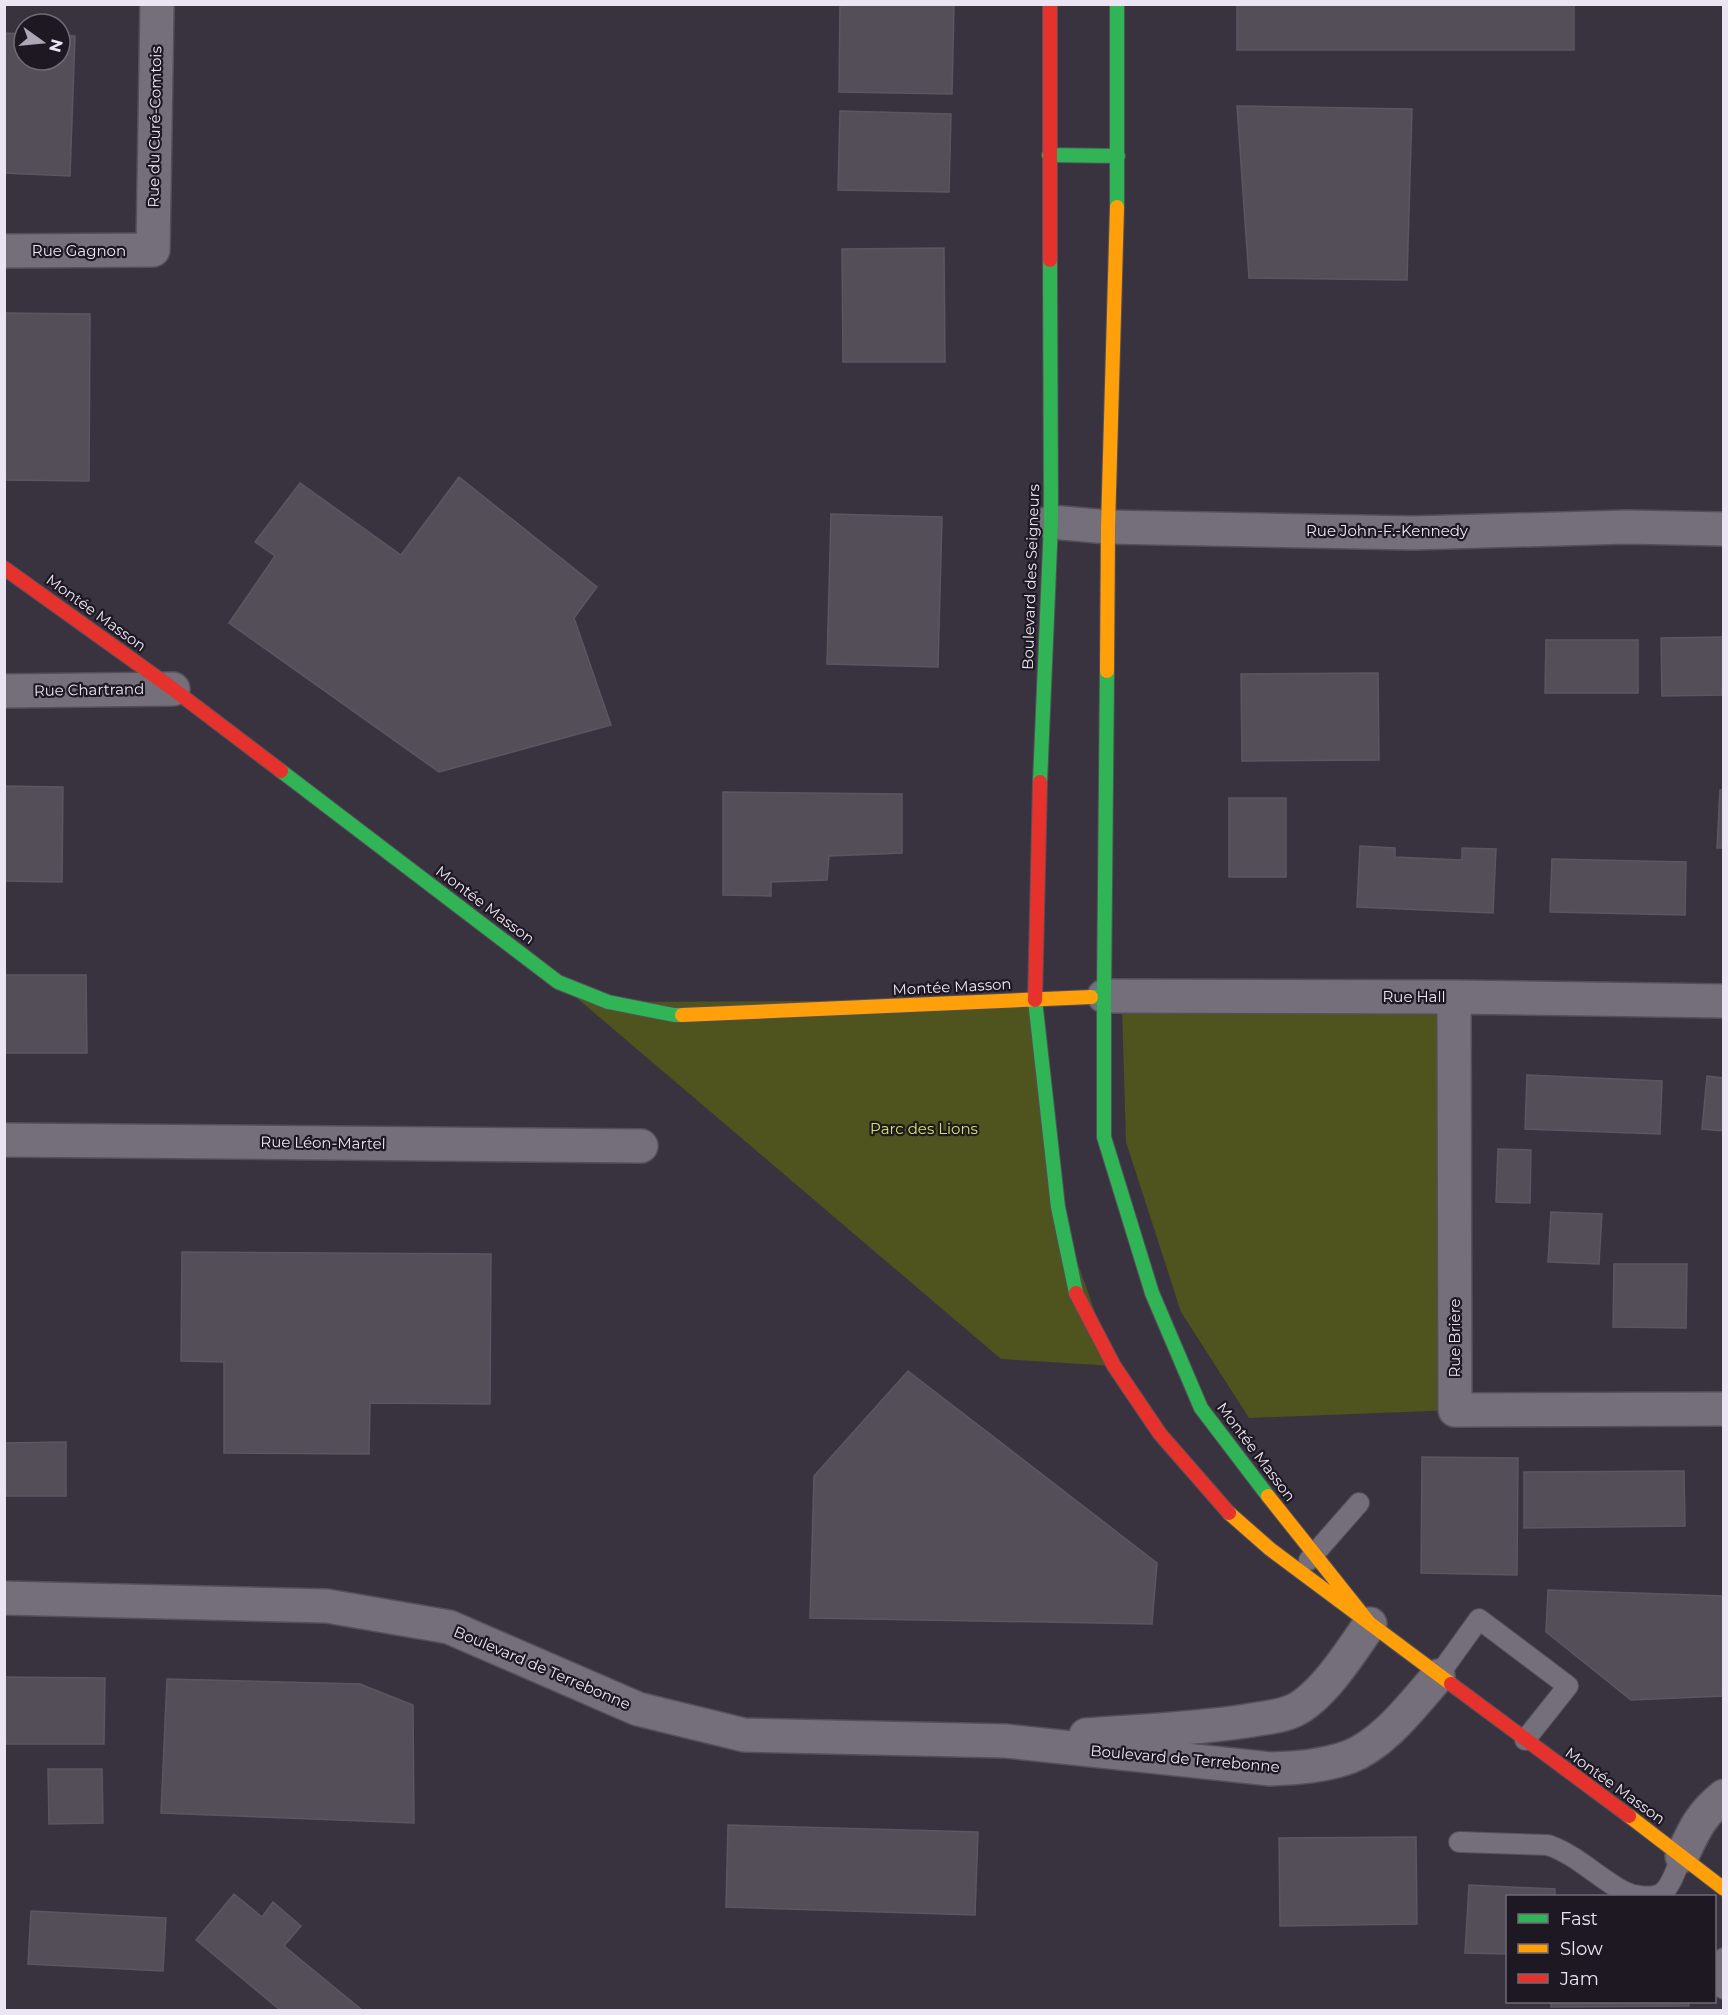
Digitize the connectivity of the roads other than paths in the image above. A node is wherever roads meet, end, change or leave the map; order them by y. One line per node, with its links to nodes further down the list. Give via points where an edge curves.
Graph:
1 (157, 4): 6 (street, Rue du Curé-Comtois)
2 (1050, 4): 4 (main road, Boulevard des Seigneurs)
3 (1117, 4): 5 (main road)
4 (1049, 155): 5 (main road); 8 (main road, Boulevard des Seigneurs)
5 (1118, 156): 9 (main road)
6 (153, 250): 7 (street, Rue Gagnon)
7 (4, 251)
8 (1051, 522): 9 (street, Rue John-F.-Kennedy); 16 (main road, Boulevard des Seigneurs)
9 (1108, 527): 10 (street, Rue John-F.-Kennedy, via 1413,533 1627,527); 14 (main road)
10 (1724, 529)
11 (4, 568): 12 (main road, Montée Masson)
12 (173, 689): 13 (street, Rue Chartrand); 16 (main road, Montée Masson, via 558,982 608,1002 674,1015)
13 (4, 692)
14 (1104, 996): 15 (street, Rue Hall); 16 (main road, Montée Masson); 22 (main road, Montée Masson, via 1104,1137 1152,1293 1201,1408)
15 (1454, 997): 17 (street, Rue Hall); 20 (street, Rue Brière, via 1455,1410)
16 (1035, 1000): 23 (main road, Montée Masson, via 1058,1208 1075,1291 1114,1366 1160,1434 1239,1523)
17 (1724, 1001)
18 (4, 1140): 19 (street, Rue Léon-Martel)
19 (641, 1146)
20 (1724, 1409)
21 (1359, 1503): 22 (lane)
22 (1314, 1554): 23 (lane); 25 (main road, Montée Masson)
23 (1299, 1571): 25 (main road, Montée Masson)
24 (4, 1598): 28 (street, Boulevard de Terrebonne, via 327,1606 449,1628 638,1710 744,1735)
25 (1370, 1624): 26 (main road, Montée Masson); 28 (street, Boulevard de Terrebonne, via 1331,1677 1295,1710 1226,1724)
26 (1438, 1676): 27 (main road, Montée Masson); 27 (lane, via 1479,1619 1568,1686); 28 (street, Boulevard de Terrebonne, via 1397,1722 1370,1745 1352,1756 1298,1768 1271,1769)
27 (1525, 1740): 31 (main road, Montée Masson)
28 (1006, 1742)
29 (1724, 1796): 31 (street, via 1708,1808)
30 (1459, 1842): 34 (lane, via 1548,1845 1624,1891)
31 (1682, 1856): 32 (main road, Montée Masson); 33 (lane)
32 (1724, 1889)
33 (1667, 1894)
34 (1638, 1895)

